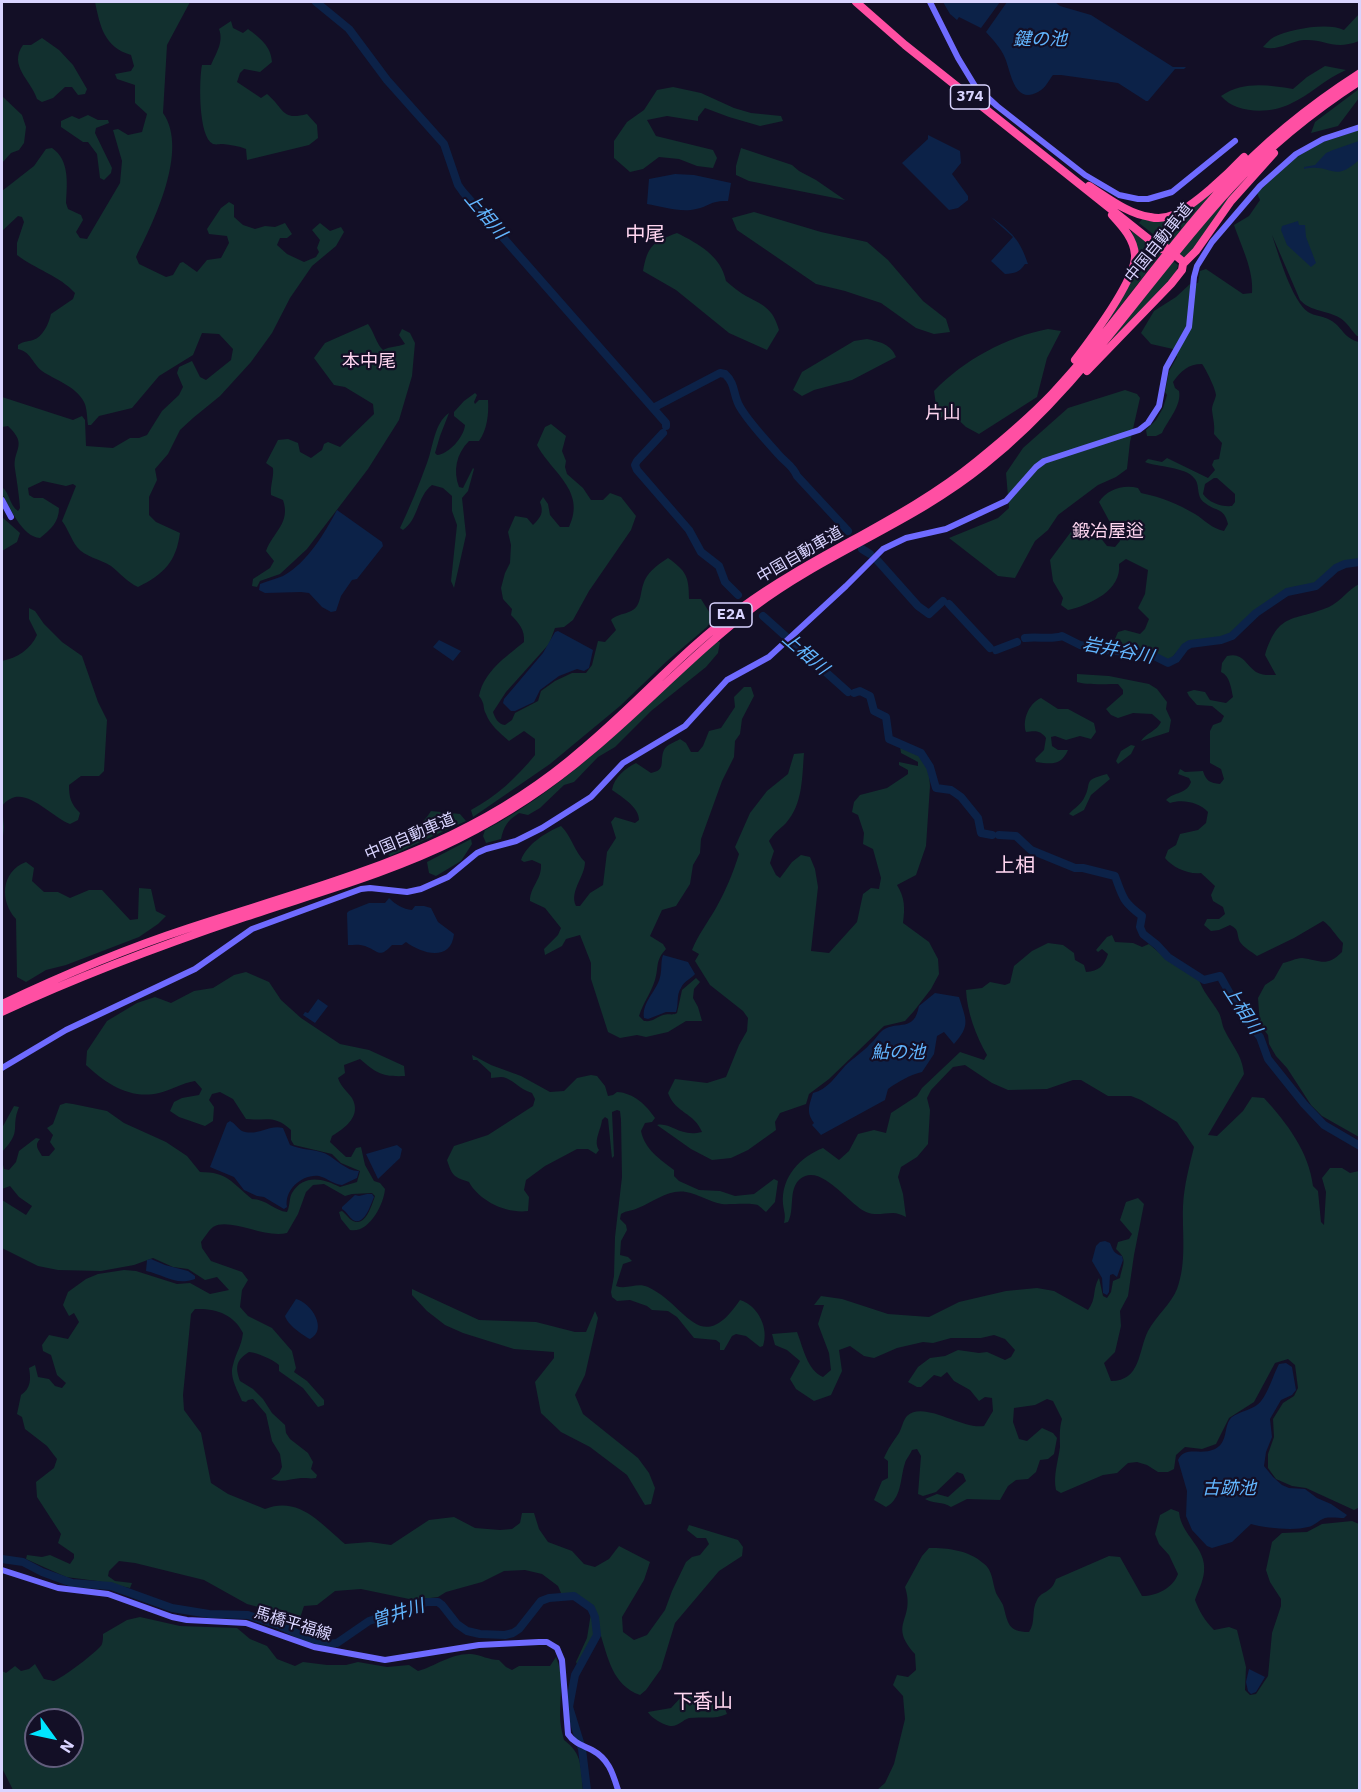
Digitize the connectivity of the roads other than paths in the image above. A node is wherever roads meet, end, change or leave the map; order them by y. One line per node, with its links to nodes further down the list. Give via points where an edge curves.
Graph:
1 (856, 2): 10 (highway, 374)
2 (863, 2): 10 (highway, 374)
3 (930, 2): 8 (street, via 975,86 1085,175 1119,195 1148,199 1172,192)
4 (1359, 73): 9 (highway, 中国自動車道 / E2A)
5 (1359, 81): 6 (highway, 中国自動車道 / E2A)
6 (1322, 106): 11 (highway, via 1260,167 1192,257); 12 (highway, 中国自動車道 / E2A, via 1275,144 1230,189)
7 (1359, 127): 18 (street, via 1323,139 1296,154 1260,186 1202,256 1194,277 1189,327 1166,368 1159,406 1139,430 1044,461 1006,501 959,524 891,544 770,657 727,680 685,726 623,763 591,798 530,835 486,849 448,877 415,891 361,889 252,928 195,969 66,1030)
8 (1236, 141)
9 (1264, 146): 10 (highway, via 1251,151 1188,206 1167,217 1139,214); 13 (highway, 中国自動車道 / E2A, via 1201,212 1053,393)
10 (1088, 188): 11 (highway, bridge); 13 (highway, via 1129,237 1134,265 1079,355)
11 (1181, 262): 12 (highway, via 1180,273)
12 (1055, 400): 17 (highway, 中国自動車道 / E2A, via 956,487 759,603 685,664 589,753 506,813 417,858 128,957)
13 (1024, 420): 16 (highway, 中国自動車道 / E2A, via 952,481 740,609 671,666 585,747 529,790 482,819 382,865 161,938)
14 (2, 500): 15 (street, via 11,517)
15 (2, 507)
16 (4, 1002)
17 (2, 1014)
18 (2, 1068)
19 (2, 1570): 20 (street, 馬橋平福線, via 58,1588 108,1593 172,1617 246,1623 314,1647 385,1660 479,1645 547,1642 561,1655 568,1734 607,1763)
20 (618, 1791)

